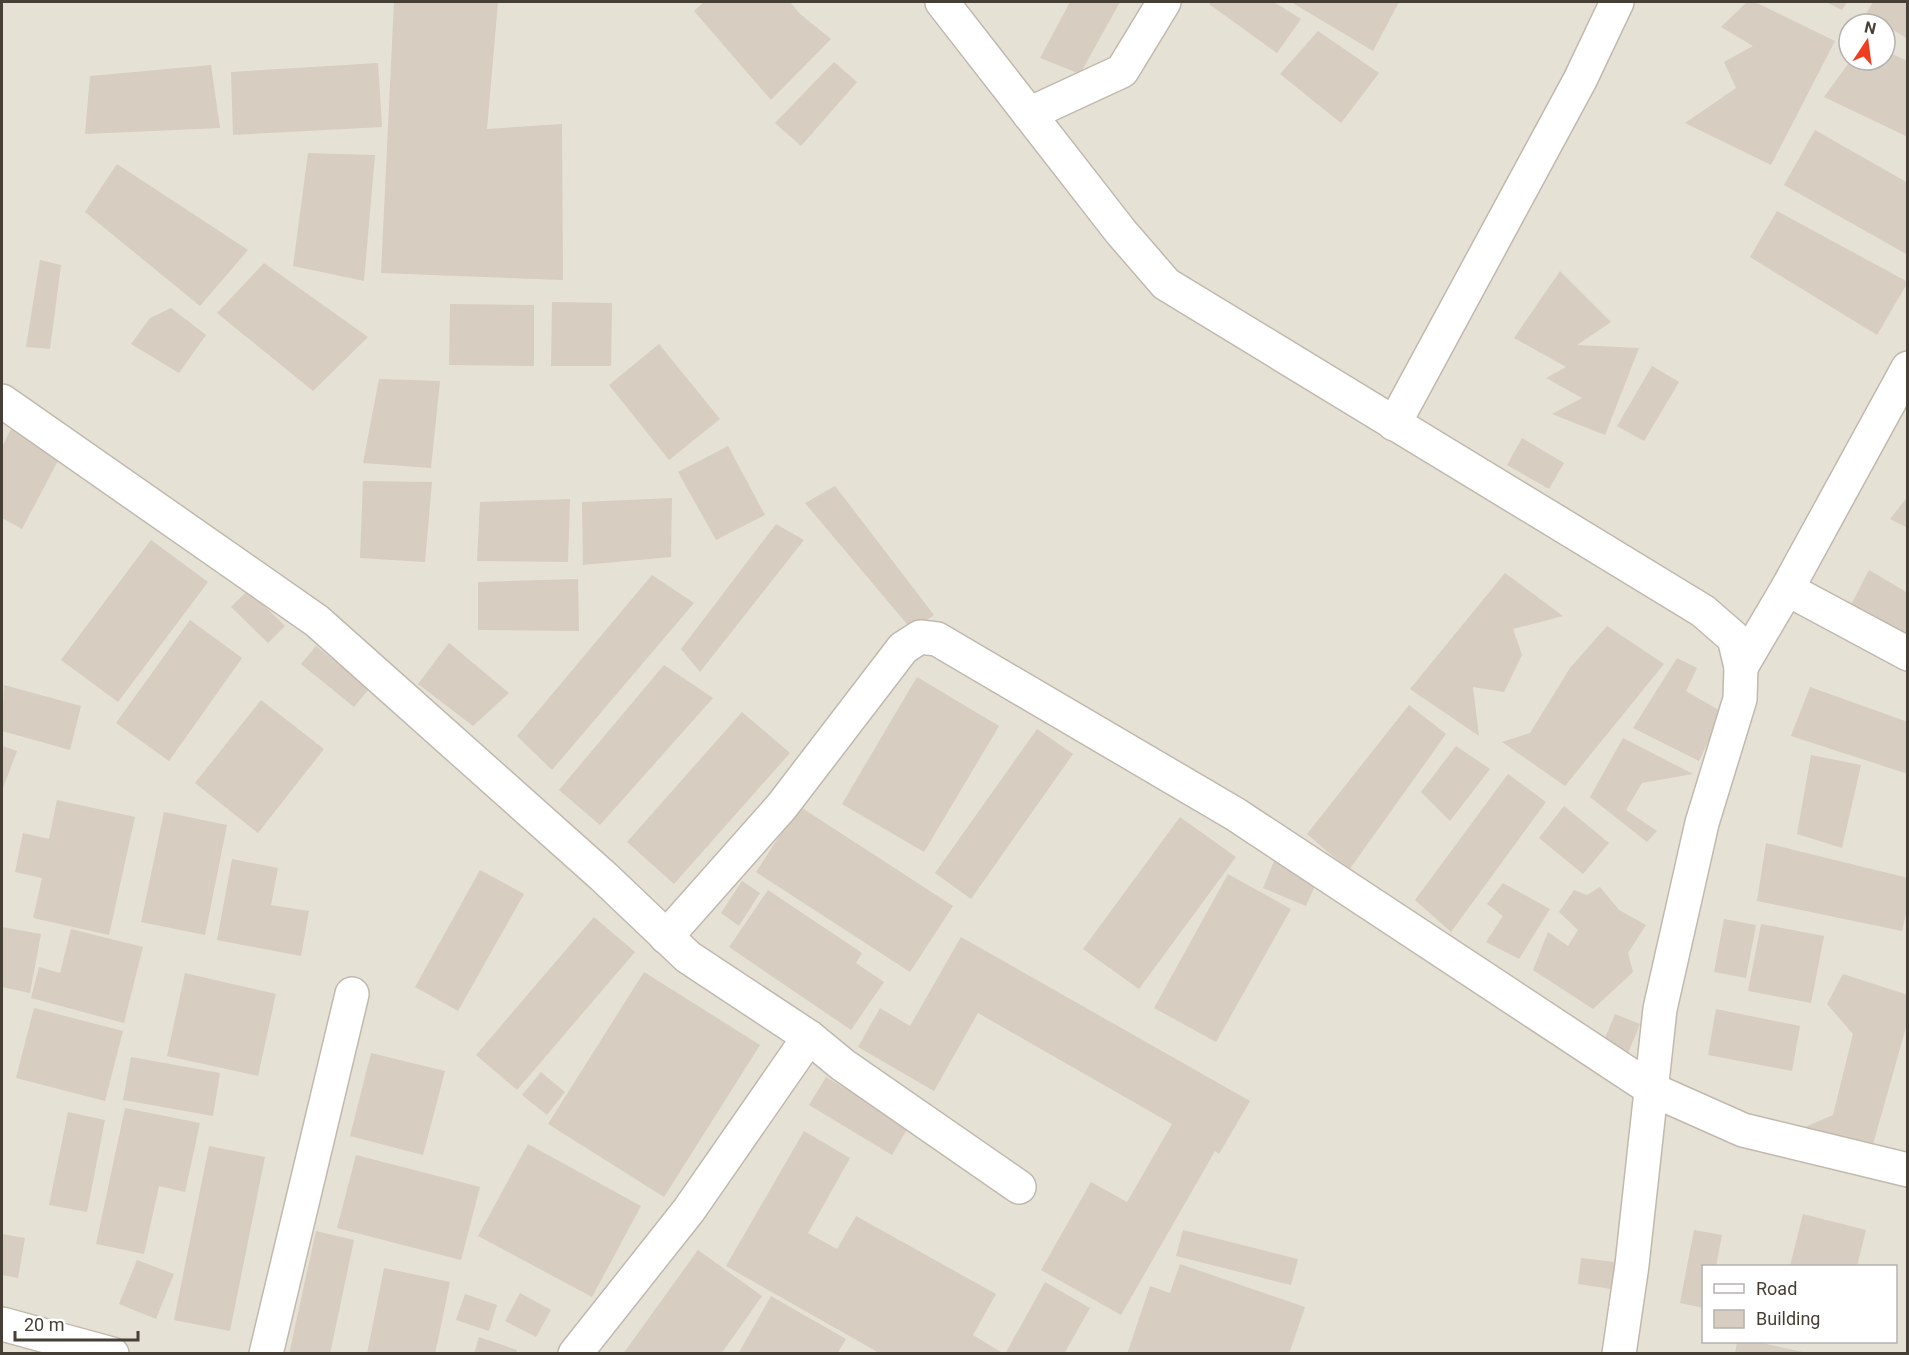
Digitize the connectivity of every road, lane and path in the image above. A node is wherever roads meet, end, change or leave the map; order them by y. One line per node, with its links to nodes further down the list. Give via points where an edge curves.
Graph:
1 (942, 2): 4 (street)
2 (1164, 2): 4 (street, via 1122,71)
3 (1617, 2): 7 (street, via 1580,80)
4 (1029, 114): 7 (street, via 1120,232 1166,284)
5 (1908, 368): 8 (street)
6 (2, 401): 11 (street, via 317,621)
7 (1394, 424): 10 (street, via 1703,611 1734,638)
8 (1787, 589): 9 (street); 10 (street)
9 (1908, 654)
10 (1741, 667): 14 (street, via 1740,699 1702,823 1678,922 1660,1009)
11 (666, 937): 13 (street, via 688,957); 14 (street, via 782,806 903,648 920,638 938,639 1235,814)
12 (352, 994): 19 (street)
13 (809, 1036): 16 (street, via 843,1065); 20 (street, via 688,1210)
14 (1653, 1090): 15 (street, via 1743,1130); 21 (street)
15 (1908, 1170)
16 (1019, 1187)
17 (2, 1324): 18 (street)
18 (112, 1353)
19 (266, 1353)
20 (575, 1353)
21 (1619, 1353)

